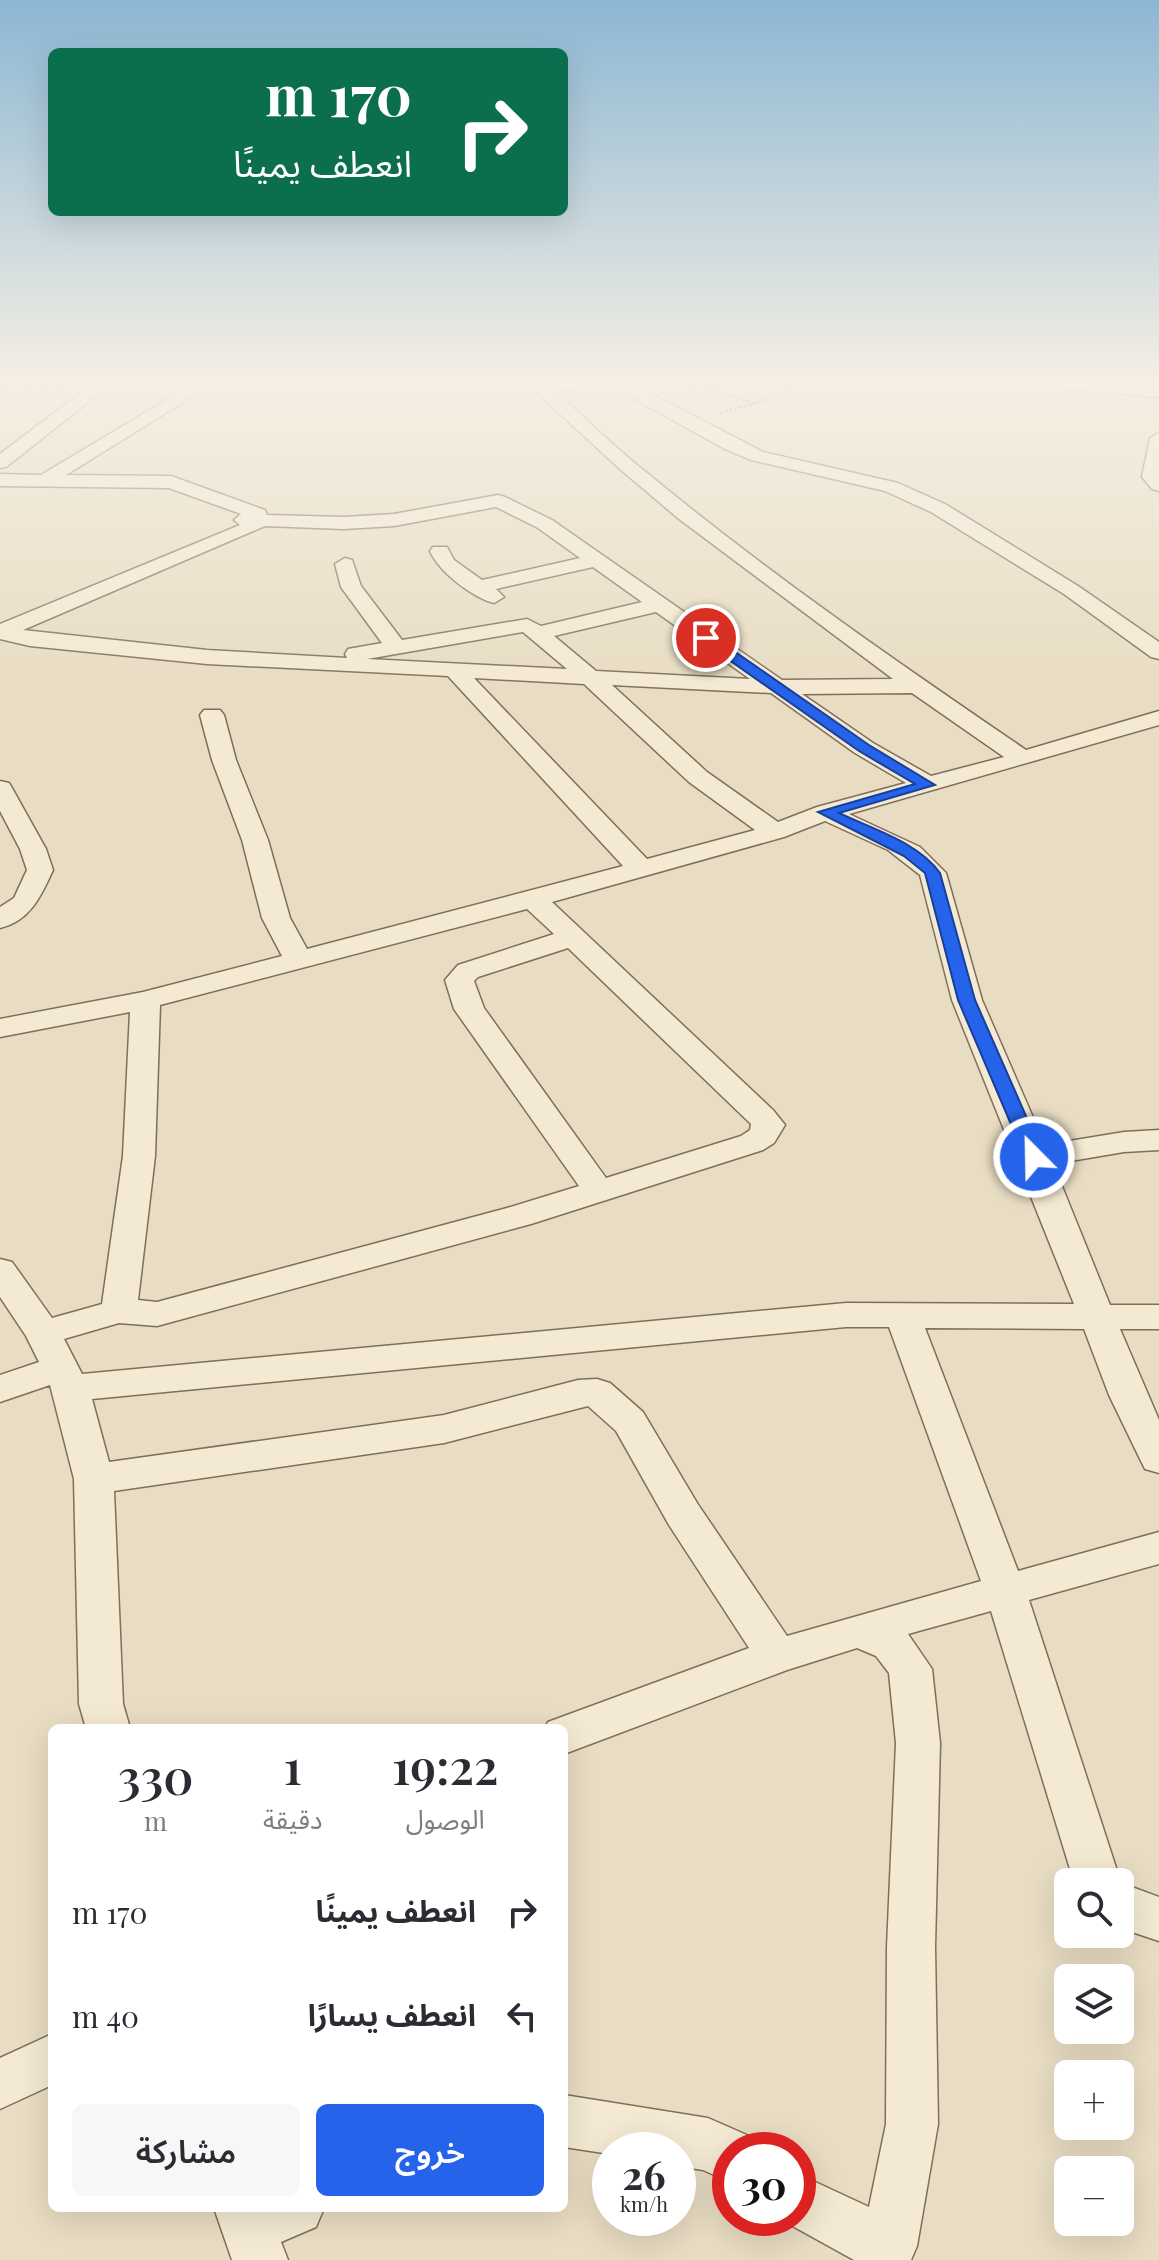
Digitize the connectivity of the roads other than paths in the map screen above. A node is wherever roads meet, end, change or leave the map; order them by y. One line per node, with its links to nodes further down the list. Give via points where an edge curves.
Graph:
1 (26, 485): 5 (street)
2 (180, 485): 6 (street, via 258,514)
3 (654, 485): 19 (street)
4 (884, 485): 15 (street, via 938,508)
5 (2, 501)
6 (244, 520): 8 (street, via 394,520 498,501 545,524); 13 (street, via 258,523)
7 (440, 551): 10 (street, via 445,563)
8 (597, 560): 10 (street); 11 (street)
9 (345, 564): 14 (street, via 351,587)
10 (477, 587): 12 (street)
11 (657, 605): 12 (street); 20 (street)
12 (533, 629): 14 (street); 18 (street)
13 (1, 631): 16 (street, via 108,648)
14 (395, 646): 16 (street)
15 (1159, 652)
16 (313, 663): 17 (street)
17 (456, 672): 18 (street); 29 (street)
18 (589, 676): 20 (street); 28 (street, via 698,777)
19 (915, 686): 20 (street); 23 (street)
20 (780, 687): 24 (street, via 864,748)
21 (212, 715): 33 (street, via 276,918)
22 (1159, 718): 23 (street)
23 (1023, 759): 24 (street)
24 (928, 785): 26 (street)
25 (0, 788): 27 (street)
26 (826, 812): 28 (street); 37 (street, via 910,853 933,873 967,1000)
27 (10, 828): 31 (street, via 33,849 40,870 25,902)
28 (775, 832): 29 (street)
29 (640, 868): 30 (street)
30 (533, 899): 32 (street); 33 (street)
31 (0, 920)
32 (572, 937): 38 (street, via 468,971 459,980 469,1009); 38 (street, via 769,1125 752,1143)
33 (299, 960): 34 (street)
34 (145, 1000): 35 (street); 40 (street, via 146,1087)
35 (0, 1028)
36 (1157, 1144): 37 (street, via 1124,1142)
37 (1034, 1157): 43 (street)
38 (599, 1191): 40 (street, via 157,1314)
39 (0, 1270): 44 (street)
40 (119, 1311): 44 (street)
41 (903, 1316): 43 (street); 45 (street, via 846,1315); 52 (street)
42 (1159, 1317): 43 (street)
43 (1096, 1318): 49 (street)
44 (43, 1333): 46 (street)
45 (580, 1341): 46 (street); 48 (street)
46 (65, 1378): 47 (street); 50 (street)
47 (0, 1389)
48 (597, 1392): 50 (street, via 444,1429); 54 (street, via 630,1422 683,1514)
49 (1159, 1459)
50 (94, 1479): 55 (street, via 101,1704)
51 (1159, 1548): 52 (street)
52 (1005, 1590): 53 (street); 57 (street)
53 (859, 1631): 54 (street); 67 (street, via 891,1644 910,1669 918,1743 911,1933 912,2124)
54 (777, 1656): 56 (street)
55 (107, 1724)
56 (568, 1734)
57 (1094, 1868)
58 (1134, 1911): 59 (street)
59 (1159, 1919)
60 (48, 2061): 61 (street)
61 (0, 2084)
62 (568, 2122): 63 (street)
63 (712, 2146)
64 (289, 2212): 66 (street)
65 (816, 2212): 67 (street)
66 (250, 2232)
67 (886, 2253)

